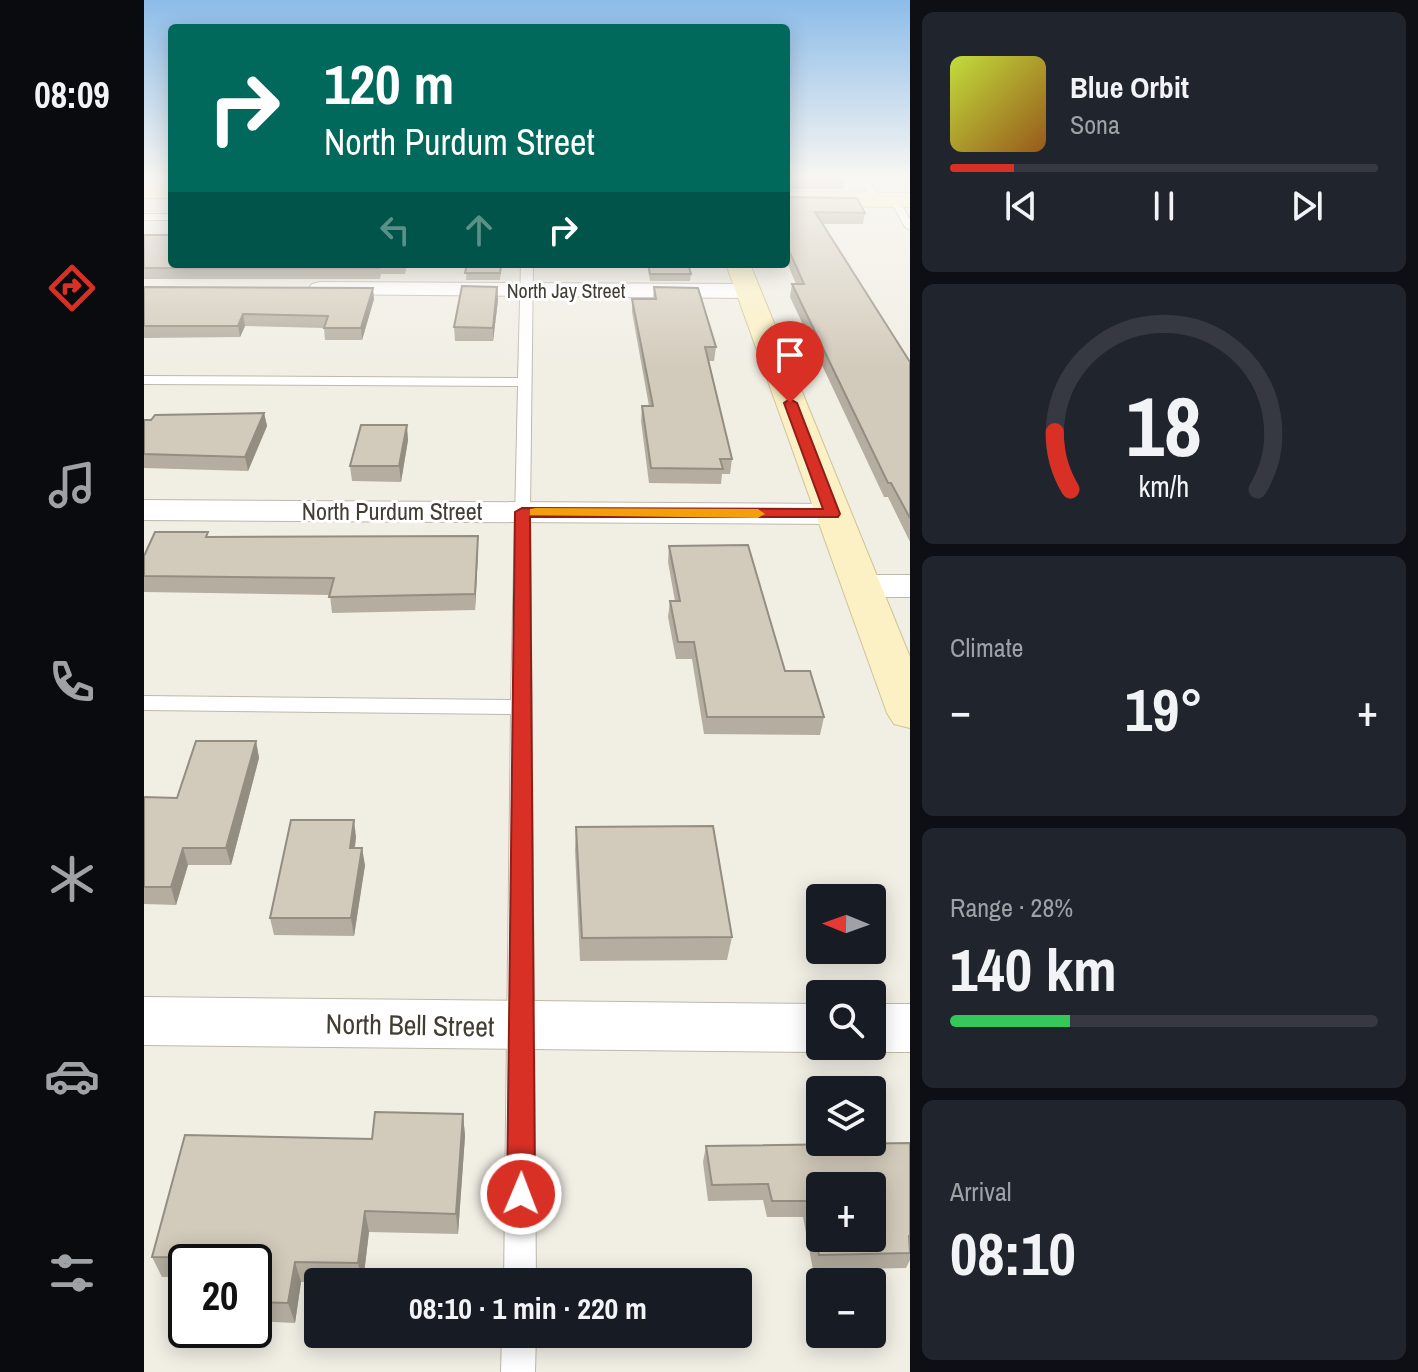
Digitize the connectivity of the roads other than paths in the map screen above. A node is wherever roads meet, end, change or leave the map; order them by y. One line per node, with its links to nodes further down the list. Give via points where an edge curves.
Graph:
1 (527, 268): 4 (lane)
2 (743, 278): 4 (street, North Jay Street); 9 (street)
3 (303, 289): 4 (street, North Jay Street)
4 (526, 290): 6 (lane)
5 (144, 380): 6 (lane)
6 (526, 382): 8 (lane)
7 (144, 510): 8 (street, North Purdum Street)
8 (522, 512): 9 (street, North Purdum Street); 13 (lane)
9 (832, 514): 10 (street)
10 (861, 586): 11 (street); 14 (street)
11 (910, 586)
12 (144, 703): 13 (lane)
13 (522, 707): 16 (lane)
14 (910, 713)
15 (144, 1021): 16 (street, North Bell Street)
16 (523, 1027): 17 (street, North Bell Street); 20 (lane)
17 (806, 1028)
18 (886, 1028): 19 (street)
19 (910, 1028)
20 (520, 1268)
21 (519, 1348): 22 (lane)
22 (518, 1372)

